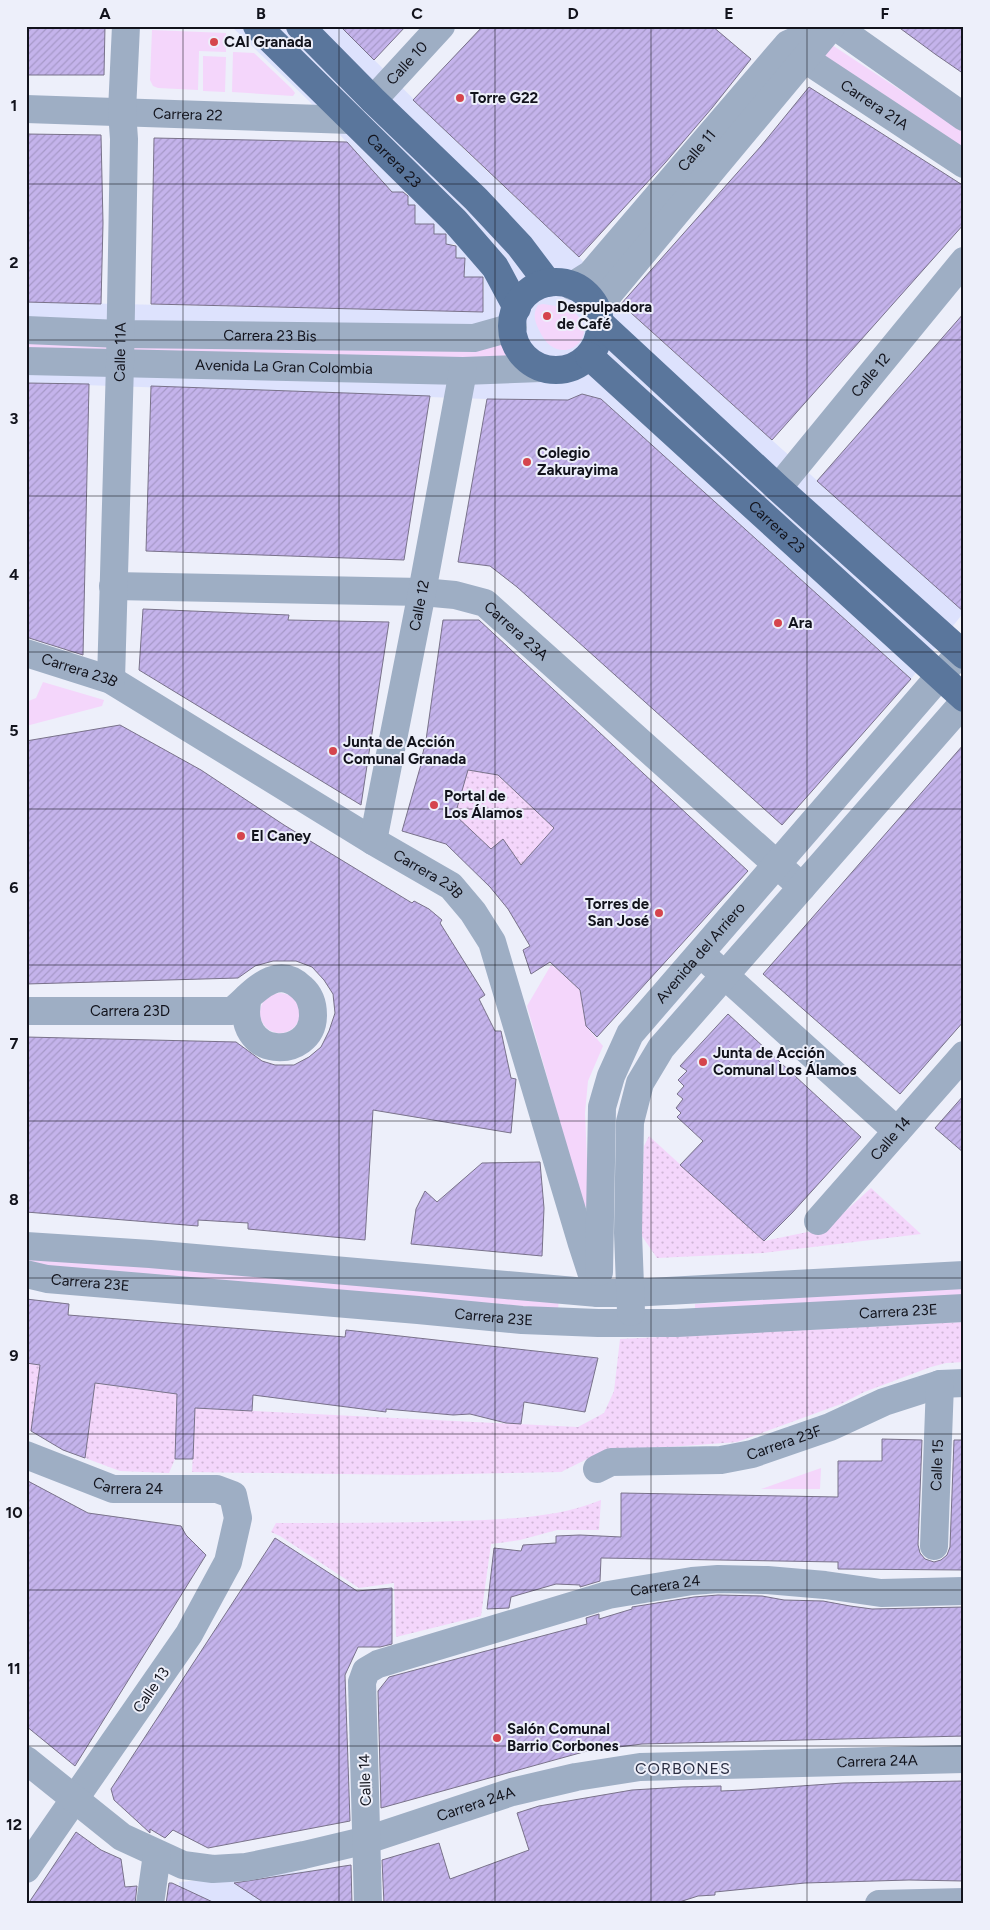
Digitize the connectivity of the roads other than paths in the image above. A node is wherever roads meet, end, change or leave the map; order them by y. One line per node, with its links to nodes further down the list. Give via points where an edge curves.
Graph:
1 (126, 26): 9 (street, Calle 11A)
2 (257, 26): 11 (main road, Carrera 23)
3 (300, 26): 7 (main road, Carrera 23)
4 (441, 26): 7 (street, Calle 10)
5 (832, 26): 6 (street, Calle 11); 10 (street)
6 (797, 51): 12 (street, Carrera 21A); 14 (street, Calle 11, via 591,274); 15 (street, Calle 11)
7 (373, 100): 14 (main road, Carrera 23)
8 (26, 109): 9 (street, Carrera 22)
9 (122, 111): 11 (street, Carrera 22); 18 (street, Calle 11A)
10 (964, 117)
11 (351, 120): 16 (main road, Carrera 23, via 455,221 495,267)
12 (964, 164)
13 (964, 261): 24 (street, Calle 12)
14 (560, 284): 15 (main road, via 584,293); 16 (main road, via 534,289 524,297)
15 (598, 315): 19 (main road, via 599,335); 24 (main road, Carrera 23)
16 (515, 318): 18 (street, Carrera 23 Bis, via 474,338); 22 (main road, via 514,337 520,350)
17 (26, 330): 18 (street, Carrera 23 Bis)
18 (120, 334): 21 (street, Calle 11A)
19 (588, 356): 22 (main road, via 573,367 555,371); 29 (main road, Carrera 23)
20 (26, 361): 21 (street, Avenida La Gran Colombia)
21 (120, 364): 23 (street, Avenida La Gran Colombia); 25 (street, Calle 11A)
22 (541, 368): 23 (street, Avenida La Gran Colombia)
23 (463, 371): 26 (street, Calle 12)
24 (778, 488): 27 (main road, Carrera 23)
25 (113, 586): 26 (street, Carrera 23A); 30 (street, Calle 11A)
26 (422, 592): 32 (street, Calle 12); 33 (street, Carrera 23A, via 455,595 484,603)
27 (963, 652): 29 (street, Avenida del Arriero)
28 (26, 653): 30 (street, Carrera 23B)
29 (939, 677): 31 (main road, Carrera 23); 33 (street, Avenida del Arriero)
30 (111, 680): 32 (street, Carrera 23B)
31 (964, 700): 34 (street)
32 (373, 841): 47 (street, Carrera 23B, via 451,886 492,942)
33 (776, 864): 34 (street, Carrera 23A); 35 (street, Avenida del Arriero)
34 (802, 887): 36 (street)
35 (701, 954): 36 (street); 39 (street, Avenida del Arriero)
36 (724, 975): 40 (street); 42 (street)
37 (242, 1010): 38 (street, Carrera 23D)
38 (26, 1011)
39 (630, 1034): 40 (street); 47 (street, Avenida del Arriero, via 611,1076 602,1107)
40 (661, 1048): 48 (street, via 640,1083 630,1122)
41 (964, 1055): 42 (street, Calle 14)
42 (896, 1131): 43 (street, Calle 14)
43 (818, 1221)
44 (26, 1246): 47 (street, Carrera 23E)
45 (26, 1274): 51 (street, Carrera 23E, via 47,1279)
46 (964, 1275): 48 (street, Carrera 23E)
47 (598, 1293): 48 (street, Carrera 23E); 51 (street, Avenida del Arriero)
48 (630, 1293): 50 (street)
49 (964, 1308): 50 (street, Carrera 23E, via 756,1320)
50 (631, 1323): 51 (street, Carrera 23E)
51 (598, 1324)
52 (952, 1383): 54 (street, Carrera 23F, via 884,1402 830,1427 752,1454 721,1460 611,1462); 56 (street, Calle 15)
53 (26, 1455): 55 (street, Carrera 24, via 113,1489 217,1490)
54 (598, 1469)
55 (233, 1495): 61 (street, Calle 13, via 238,1518 228,1562 189,1634)
56 (934, 1546)
57 (964, 1591): 58 (street, Carrera 24, via 881,1593 767,1580 692,1581 608,1595)
58 (378, 1664): 62 (street, Calle 14, via 366,1671 362,1682)
59 (964, 1759): 62 (street, Carrera 24A, via 640,1767 608,1771 512,1792)
60 (26, 1760): 61 (street, Carrera 24A)
61 (74, 1800): 63 (street, Carrera 24A, via 122,1837); 64 (street, Calle 13)
62 (367, 1840): 63 (street, Carrera 24A, via 246,1867 183,1865); 67 (street, Calle 14)
63 (157, 1854): 66 (street)
64 (26, 1869)
65 (964, 1902): 68 (street)
66 (150, 1904)
67 (368, 1904)
68 (879, 1904)

